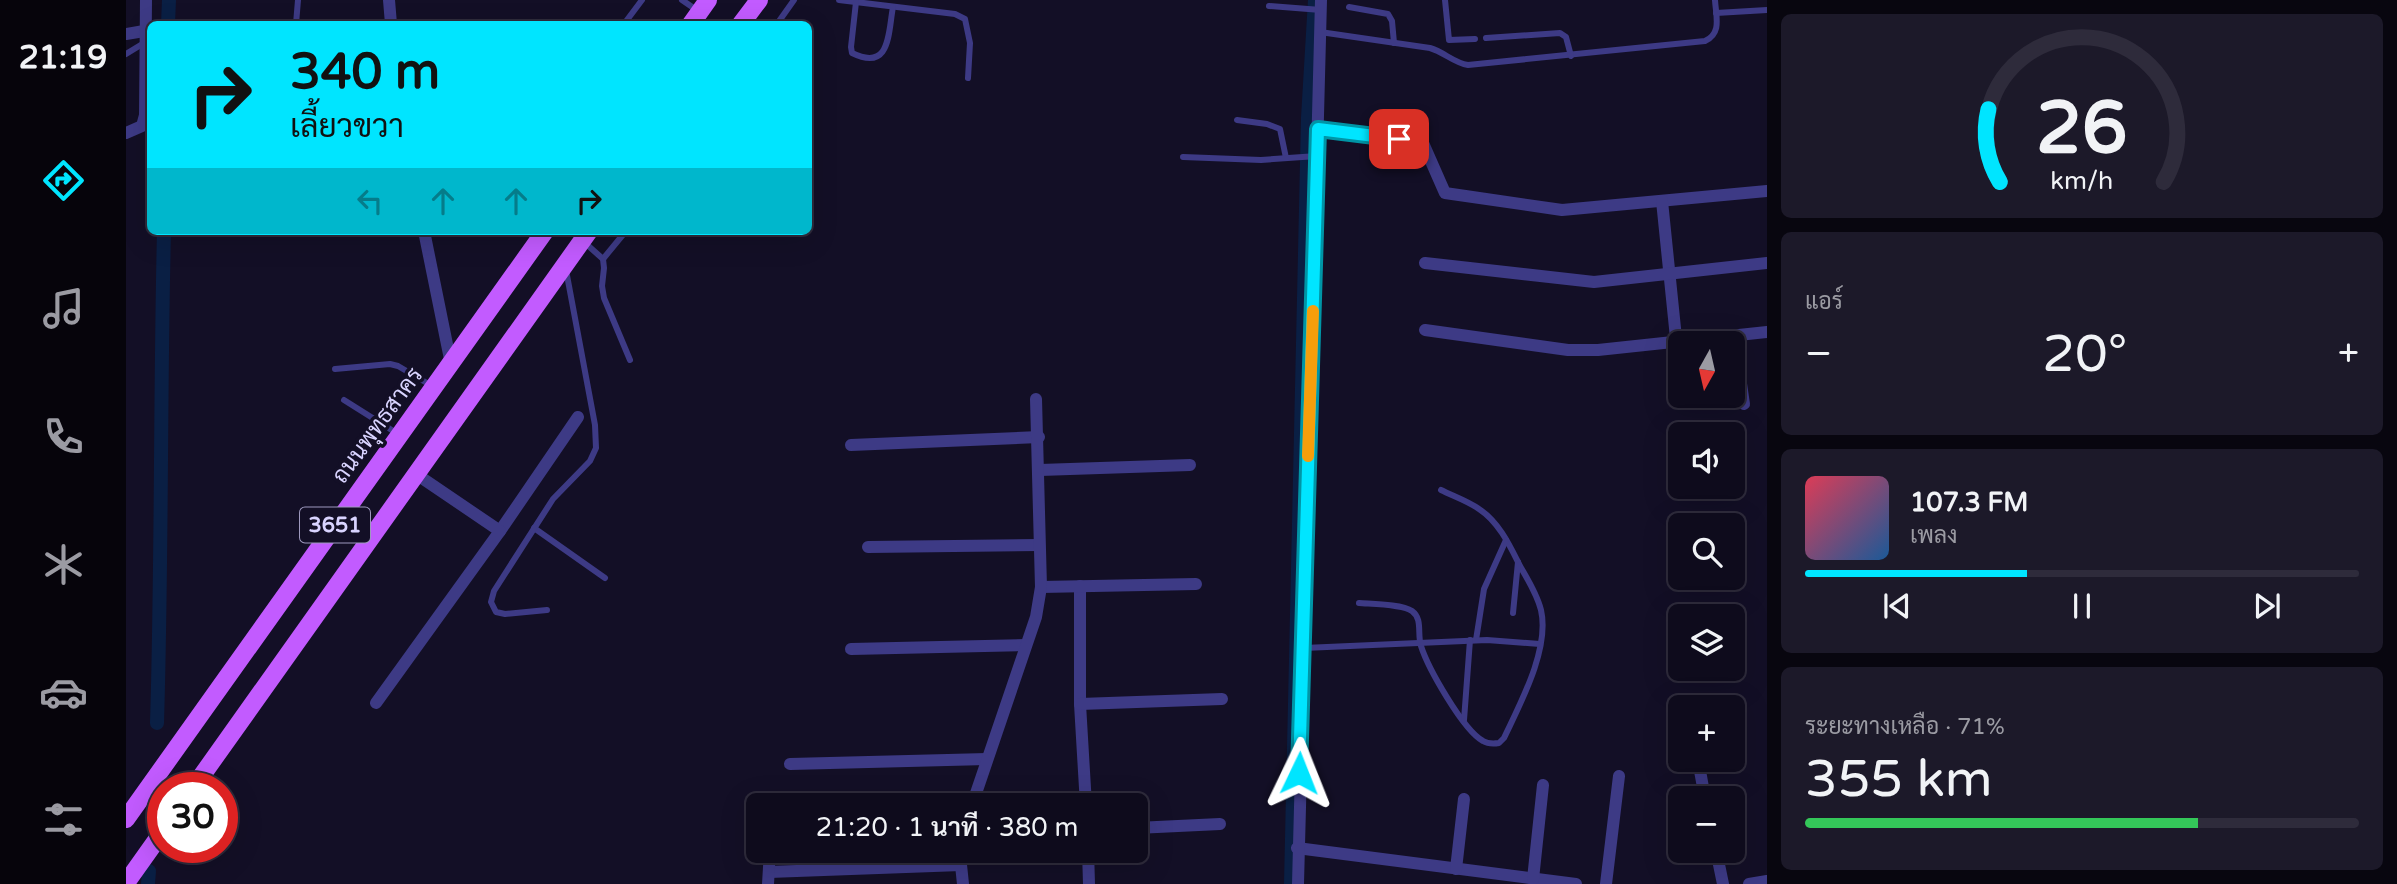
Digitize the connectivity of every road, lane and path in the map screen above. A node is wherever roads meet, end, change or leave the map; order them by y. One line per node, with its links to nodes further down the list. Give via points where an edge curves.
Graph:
1 (146, 0): 26 (street)
2 (298, 0): 19 (lane)
3 (389, 0): 20 (street)
4 (642, 0): 21 (lane)
5 (682, 0): 17 (lane)
6 (759, 0): 22 (main road)
7 (794, 0): 23 (lane)
8 (839, 0): 11 (lane)
9 (1445, 0): 29 (lane)
10 (1715, 0): 18 (lane)
11 (856, 2): 12 (lane); 12 (lane, via 851,47 859,57 883,54)
12 (892, 6): 34 (lane, via 965,19 970,43)
13 (1269, 6): 14 (lane)
14 (1317, 7): 24 (street)
15 (1349, 7): 30 (lane, via 1388,14)
16 (1767, 10): 18 (lane)
17 (700, 12)
18 (1716, 13): 32 (lane, via 1717,30 1705,41)
19 (296, 21)
20 (391, 21)
21 (626, 21)
22 (743, 21)
23 (779, 21)
24 (1320, 32): 30 (lane); 38 (street)
25 (126, 34): 26 (street)
26 (144, 37): 31 (lane); 35 (street)
27 (1486, 38): 32 (lane, via 1560,33 1566,37)
28 (1475, 39): 29 (lane)
29 (1449, 40): 33 (lane)
30 (1394, 43): 33 (lane, via 1442,51)
31 (126, 54)
32 (1571, 56): 33 (lane, via 1468,65)
33 (1452, 58)
34 (968, 78)
35 (147, 92)
36 (147, 113): 39 (street, via 142,126)
37 (1237, 120): 42 (lane, via 1280,129)
38 (1318, 129): 41 (street); 44 (street, via 1423,143 1446,193 1562,210)
39 (126, 133)
40 (1183, 157): 42 (lane)
41 (1311, 157): 42 (lane); 90 (street)
42 (1289, 158)
43 (1767, 191): 44 (street)
44 (1662, 201): 53 (street)
45 (425, 235): 60 (street)
46 (542, 235): 60 (main road, ถนนพุทธสาคร / 3651)
47 (623, 235): 49 (lane)
48 (586, 236): 49 (lane); 52 (main road, 3651)
49 (603, 259): 59 (lane, via 604,298)
50 (1425, 263): 53 (street, via 1594,282)
51 (1767, 263): 53 (street)
52 (565, 265): 71 (main road, 3651); 73 (lane, via 596,425 596,448)
53 (1669, 273): 55 (street)
54 (1425, 330): 58 (street, via 1568,350)
55 (1675, 331)
56 (1767, 332): 57 (street)
57 (1745, 334)
58 (1668, 342)
59 (630, 360)
60 (451, 364): 62 (main road, ถนนพุทธสาคร / 3651)
61 (335, 369): 62 (lane, via 390,364)
62 (434, 387): 66 (main road, ถนนพุทธสาคร / 3651)
63 (1036, 399): 67 (street)
64 (344, 400): 66 (lane)
65 (578, 416): 74 (street)
66 (399, 435): 104 (main road, ถนนพุทธสาคร / 3651)
67 (1039, 437): 68 (street); 70 (street)
68 (851, 445)
69 (1190, 465): 70 (street)
70 (1040, 470): 76 (street)
71 (416, 474): 74 (street); 98 (main road, 3651)
72 (1441, 490): 75 (lane, via 1479,509)
73 (534, 527): 79 (lane); 84 (lane, via 491,602 496,612 505,614)
74 (500, 531): 93 (street)
75 (1506, 540): 78 (lane); 86 (lane, via 1485,589)
76 (1039, 545): 77 (street); 82 (street)
77 (868, 547)
78 (1518, 562): 85 (lane); 88 (lane, via 1536,594 1543,626)
79 (605, 578)
80 (1196, 584): 81 (street)
81 (1080, 586): 82 (street); 94 (street)
82 (1041, 587): 89 (street)
83 (1359, 603): 87 (lane, via 1415,612)
84 (547, 610)
85 (1513, 613)
86 (1473, 640): 87 (lane); 88 (lane); 95 (lane)
87 (1420, 643): 90 (lane); 95 (lane, via 1431,670)
88 (1540, 644): 95 (lane, via 1532,678 1499,743 1482,741)
89 (1026, 645): 91 (street); 96 (street)
90 (1303, 648): 107 (street)
91 (851, 649)
92 (1222, 699): 94 (street)
93 (376, 703)
94 (1080, 704): 102 (street)
95 (1464, 720)
96 (987, 759): 97 (street); 101 (street)
97 (790, 764)
98 (204, 772)
99 (1619, 776): 121 (street)
100 (1543, 785): 114 (street)
101 (976, 793)
102 (1085, 793)
103 (1464, 799): 112 (street)
104 (126, 819)
105 (1220, 824): 106 (street)
106 (1148, 827)
107 (1297, 848): 112 (street); 119 (street)
108 (147, 853): 116 (main road)
109 (1088, 863): 118 (street)
110 (1719, 863): 122 (street)
111 (961, 865): 113 (street); 117 (street)
112 (1456, 869): 114 (street)
113 (769, 878)
114 (1533, 879): 120 (street)
115 (1767, 881): 123 (street)
116 (126, 883)
117 (963, 884)
118 (1089, 884)
119 (1298, 884)
120 (1576, 884)
121 (1606, 884)
122 (1723, 884)
123 (1752, 884)

